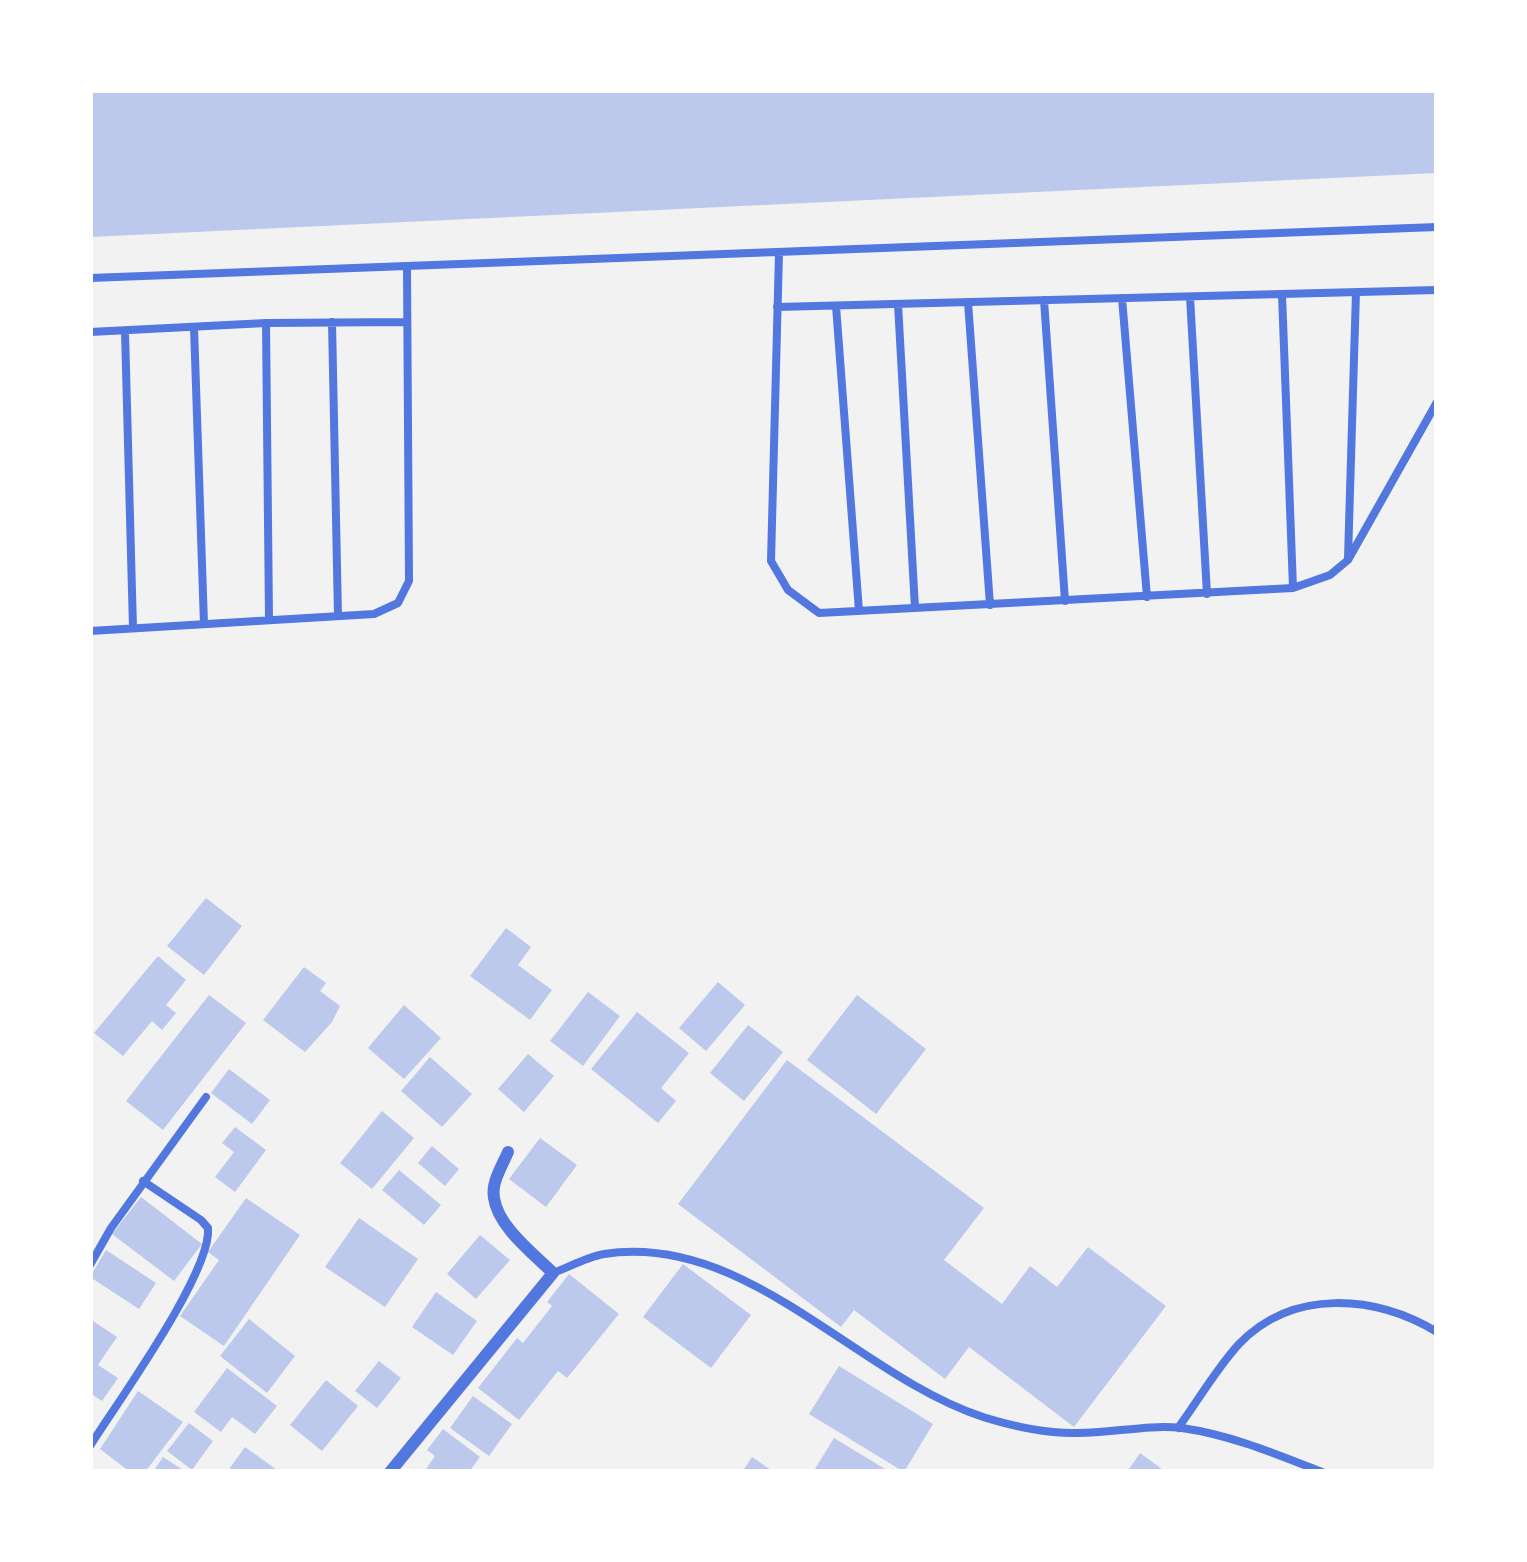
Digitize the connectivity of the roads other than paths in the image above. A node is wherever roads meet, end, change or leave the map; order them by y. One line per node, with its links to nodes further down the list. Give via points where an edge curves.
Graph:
1 (1437, 227): 2 (lane)
2 (779, 253): 3 (lane); 14 (lane)
3 (407, 268): 4 (lane); 16 (lane)
4 (90, 278)
5 (1437, 290): 6 (lane)
6 (1356, 292): 7 (lane); 22 (lane)
7 (1282, 294): 8 (lane); 23 (lane)
8 (1190, 297): 9 (lane); 24 (lane)
9 (1122, 298): 10 (lane); 25 (lane)
10 (1044, 300): 11 (lane); 26 (lane)
11 (968, 302): 12 (lane); 27 (lane)
12 (898, 304): 13 (lane); 28 (lane)
13 (836, 306): 14 (lane); 29 (lane)
14 (777, 307): 29 (lane, via 771,561 788,590 819,613)
15 (332, 322): 16 (lane); 17 (lane); 30 (lane)
16 (407, 322): 30 (lane, via 409,581 398,604)
17 (266, 323): 18 (lane); 31 (lane)
18 (194, 327): 20 (lane); 32 (lane)
19 (90, 332): 20 (lane)
20 (124, 332): 33 (lane)
21 (1437, 402): 22 (lane)
22 (1348, 560): 23 (lane)
23 (1293, 588): 24 (lane)
24 (1207, 594): 25 (lane)
25 (1147, 597): 26 (lane)
26 (1065, 601): 27 (lane)
27 (990, 604): 28 (lane)
28 (915, 608): 29 (lane)
29 (859, 611)
30 (338, 616): 31 (lane)
31 (269, 620): 32 (lane)
32 (203, 624): 33 (lane)
33 (133, 628): 34 (lane)
34 (90, 631)
35 (206, 1097): 37 (lane)
36 (508, 1152): 39 (street, via 493,1198)
37 (143, 1181): 38 (lane); 42 (lane, via 201,1220 208,1247)
38 (90, 1265)
39 (553, 1274): 41 (lane, via 602,1255 696,1259 982,1417 1073,1433); 43 (street)
40 (1437, 1332): 41 (lane, via 1374,1305 1333,1301 1280,1313 1240,1343)
41 (1178, 1428): 44 (lane, via 1233,1438)
42 (90, 1446)
43 (390, 1472)
44 (1322, 1472)

